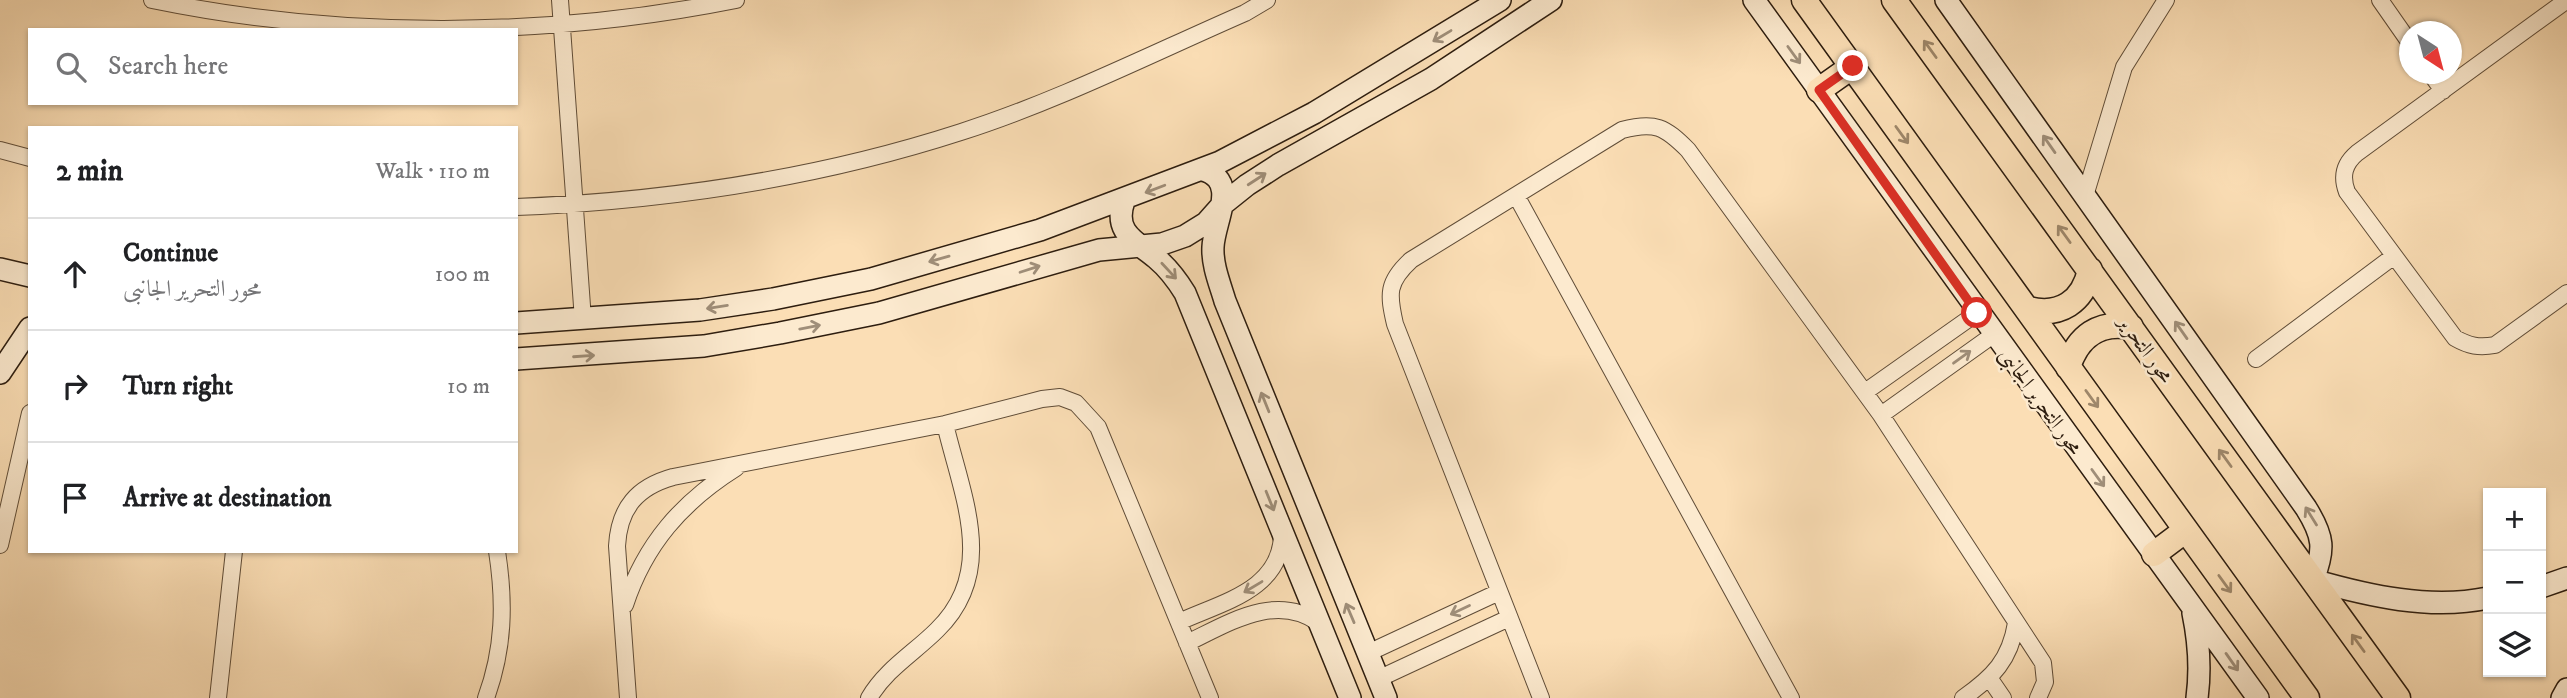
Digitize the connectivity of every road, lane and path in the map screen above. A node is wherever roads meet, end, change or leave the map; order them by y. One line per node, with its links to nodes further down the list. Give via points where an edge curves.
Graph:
1 (152, 0): 17 (street, via 234,14)
2 (560, 0): 15 (street)
3 (736, 0): 15 (street)
4 (1267, 0): 14 (street)
5 (1500, 0): 25 (street, one-way to 25, via 1314,113)
6 (1551, 0): 30 (street, one-way to 6, via 1278,165 1431,79)
7 (1754, 0): 21 (street, محور التحرير الجانبى, one-way to 21)
8 (1804, 0): 19 (main road)
9 (1894, 0): 35 (main road, محور التحرير, one-way to 9)
10 (1947, 0): 26 (street, one-way to 10)
11 (2165, 0): 26 (street, via 2124,67)
12 (2380, 0): 16 (street)
13 (2567, 0): 22 (street)
14 (1246, 7): 29 (street, via 1031,106 962,132 860,161 749,183)
15 (562, 23): 18 (street); 29 (street)
16 (2399, 27)
17 (420, 28)
18 (460, 28)
19 (1853, 66): 21 (main road); 38 (main road, one-way to 38)
20 (2438, 84): 22 (street)
21 (1819, 90): 39 (street, محور التحرير الجانبى)
22 (2443, 91): 33 (street, via 2351,159 2343,175 2347,192)
23 (0, 150): 24 (street)
24 (28, 157)
25 (1203, 170): 28 (street, one-way to 28); 30 (street, via 1214,175 1223,188)
26 (2085, 196): 63 (street, one-way to 26, via 2322,556 2320,530)
27 (1517, 197): 51 (street, via 1622,130 1645,124 1669,132 1688,150); 65 (street, via 1411,260 1395,274 1389,297 1395,324); 85 (street)
28 (1124, 201): 32 (street, via 1124,231); 40 (street, one-way to 40, via 871,279 700,310)
29 (575, 205): 31 (street); 40 (street)
30 (1222, 205): 32 (street, via 1206,223 1185,236 1162,244); 74 (street, one-way to 30, via 1225,301 1212,250)
31 (518, 207)
32 (1138, 245): 47 (street, one-way to 32, via 704,346 780,333 879,313 1085,253); 56 (street, one-way to 56, via 1174,276 1185,293)
33 (2394, 256): 37 (street, via 2455,338 2481,348 2495,345); 48 (street)
34 (0, 269): 36 (street)
35 (2090, 270): 38 (main road, via 2087,284 2069,305 2042,313); 42 (main road, محور التحرير)
36 (28, 276)
37 (2567, 293)
38 (2028, 309): 49 (main road)
39 (1977, 313): 46 (street, محور التحرير الجانبى); 51 (street)
40 (583, 320): 41 (street)
41 (518, 323)
42 (2131, 327): 49 (main road, via 2117,325 2090,332); 63 (main road, محور التحرير, one-way to 42)
43 (28, 332): 45 (street)
44 (28, 333): 50 (street)
45 (0, 335)
46 (1993, 335): 52 (street, one-way to 46); 61 (street, محور التحرير الجانبى, one-way to 61)
47 (518, 359)
48 (2256, 359)
49 (2068, 367): 57 (main road, one-way to 57)
50 (0, 373)
51 (1865, 393): 52 (street)
52 (1881, 415): 72 (street)
53 (28, 422): 58 (street)
54 (945, 424): 55 (street); 70 (street, via 1060,397 1088,414 1098,427); 81 (street, via 973,545 967,590 957,610 902,658)
55 (743, 463): 68 (street, via 696,495 658,536 631,586); 68 (street, via 654,482 625,508 617,546)
56 (1282, 530): 70 (street, one-way to 70, via 1279,559 1263,582); 71 (street)
57 (2186, 530): 61 (main road); 91 (main road, one-way to 91)
58 (0, 545)
59 (234, 553): 78 (street)
60 (497, 553): 79 (street, via 504,596 503,630)
61 (2154, 554): 67 (street, محور التحرير الجانبى)
62 (2567, 578): 64 (street)
63 (2313, 580): 66 (street, via 2368,596 2425,602); 92 (main road, محور التحرير, one-way to 63)
64 (2546, 585)
65 (1499, 592): 69 (street); 74 (street, one-way to 74)
66 (2483, 598)
67 (2190, 604): 89 (street, via 2199,639); 90 (street, محور التحرير الجانبى, one-way to 90)
68 (622, 614): 80 (street)
69 (1510, 618): 76 (street); 84 (street)
70 (1179, 622): 73 (street)
71 (1319, 623): 73 (street, via 1298,611 1274,609 1242,617); 83 (street)
72 (2016, 623): 75 (street, via 2009,654); 88 (street, via 2043,663 2045,682)
73 (1187, 643): 82 (street)
74 (1368, 653): 76 (street)
75 (1990, 679): 86 (street); 87 (street)
76 (1382, 689)
77 (2567, 689): 93 (street)
78 (218, 698)
79 (486, 698)
80 (628, 698)
81 (869, 698)
82 (1210, 698)
83 (1350, 698)
84 (1541, 698)
85 (1791, 698)
86 (1963, 698)
87 (2003, 698)
88 (2038, 698)
89 (2197, 698)
90 (2258, 698)
91 (2307, 698)
92 (2398, 698)
93 (2562, 698)

